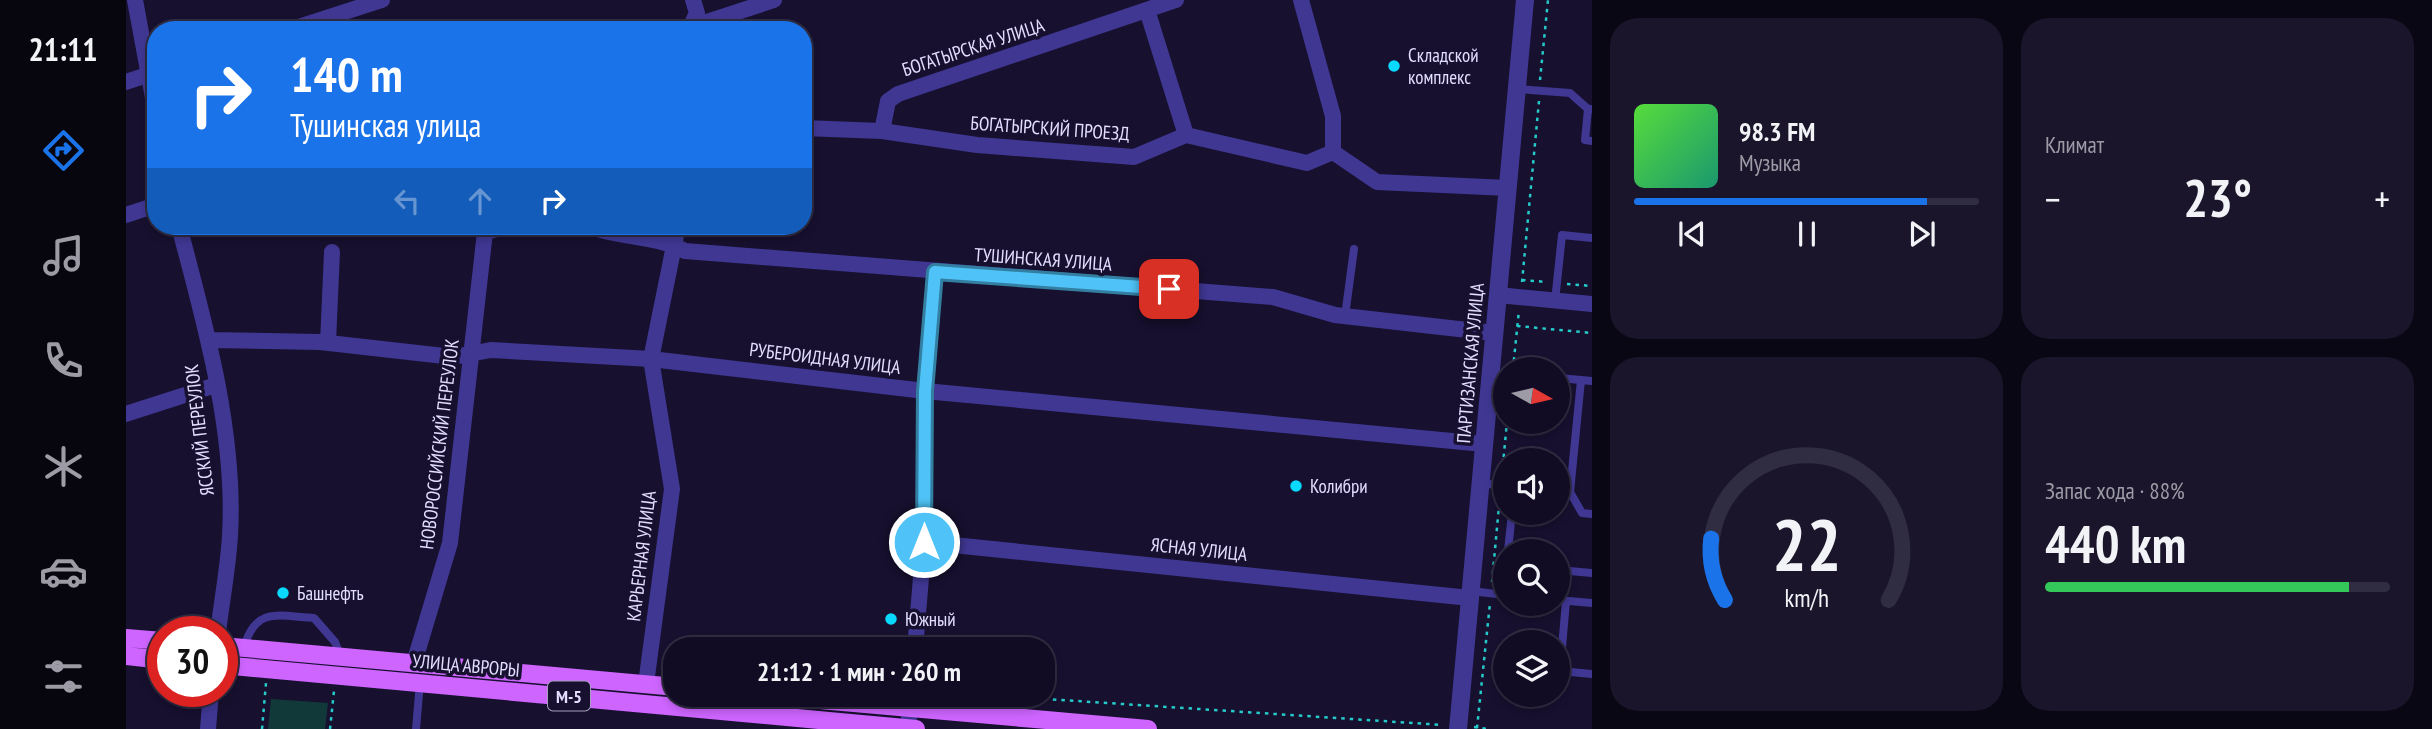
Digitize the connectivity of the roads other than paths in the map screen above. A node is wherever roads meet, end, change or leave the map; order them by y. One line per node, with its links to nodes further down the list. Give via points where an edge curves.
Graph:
1 (135, 0): 12 (street)
2 (382, 0): 9 (street)
3 (693, 0): 10 (street, via 697,13)
4 (774, 0): 11 (street)
5 (1176, 0): 8 (street, БОГАТЫРСКАЯ УЛИЦА)
6 (1301, 0): 21 (street, via 1333,116)
7 (1525, 0): 15 (street, ПАРТИЗАНСКАЯ УЛИЦА)
8 (1147, 10): 18 (street, БОГАТЫРСКАЯ УЛИЦА, via 898,93 888,101); 19 (street)
9 (317, 21)
10 (692, 21)
11 (711, 21)
12 (147, 52)
13 (147, 75): 14 (street)
14 (126, 82)
15 (1517, 89): 16 (lane, via 1570,93); 22 (street, ПАРТИЗАНСКАЯ УЛИЦА)
16 (1590, 109): 20 (lane, via 1585,140)
17 (812, 128): 18 (street)
18 (882, 131): 19 (street, БОГАТЫРСКИЙ ПРОЕЗД, via 977,145 1134,157)
19 (1186, 135): 21 (street, via 1307,163)
20 (1592, 141)
21 (1333, 152): 22 (street, via 1377,182)
22 (1508, 188): 34 (street, ПАРТИЗАНСКАЯ УЛИЦА)
23 (147, 208): 24 (street)
24 (126, 215)
25 (181, 235): 39 (street, ЯССКИЙ ПЕРЕУЛОК)
26 (483, 235): 41 (street, НОВОРОССИЙСКИЙ ПЕРЕУЛОК)
27 (620, 235): 30 (street, ТУШИНСКАЯ УЛИЦА)
28 (676, 235): 30 (street, КАРЬЕРНАЯ УЛИЦА)
29 (1592, 238): 35 (lane, via 1562,235)
30 (674, 245): 33 (street, ТУШИНСКАЯ УЛИЦА, via 685,251); 42 (street, КАРЬЕРНАЯ УЛИЦА)
31 (1354, 248): 37 (lane)
32 (332, 251): 40 (street)
33 (935, 272): 37 (street, ТУШИНСКАЯ УЛИЦА, via 1273,297); 47 (street)
34 (1498, 295): 35 (street); 38 (street, ПАРТИЗАНСКАЯ УЛИЦА)
35 (1555, 301): 36 (street)
36 (1592, 304)
37 (1345, 316): 38 (street, ТУШИНСКАЯ УЛИЦА)
38 (1494, 333): 49 (street, ПАРТИЗАНСКАЯ УЛИЦА, via 1494,372)
39 (209, 340): 40 (street, РУБЕРОИДНАЯ УЛИЦА); 46 (street, ЯССКИЙ ПЕРЕУЛОК)
40 (328, 343): 41 (street, РУБЕРОИДНАЯ УЛИЦА, via 453,357)
41 (473, 354): 42 (street, РУБЕРОИДНАЯ УЛИЦА, via 491,350); 71 (street, НОВОРОССИЙСКИЙ ПЕРЕУЛОК, via 450,543)
42 (651, 359): 47 (street, РУБЕРОИДНАЯ УЛИЦА); 75 (street, КАРЬЕРНАЯ УЛИЦА, via 672,489)
43 (1570, 379): 44 (lane)
44 (1581, 380): 45 (lane); 52 (lane)
45 (1592, 381)
46 (216, 386): 48 (street); 61 (street, ЯССКИЙ ПЕРЕУЛОК, via 228,464 230,535)
47 (925, 391): 49 (street, РУБЕРОИДНАЯ УЛИЦА); 54 (street)
48 (126, 414)
49 (1484, 443): 50 (street, ПАРТИЗАНСКАЯ УЛИЦА)
50 (1480, 483): 51 (lane); 58 (street, ПАРТИЗАНСКАЯ УЛИЦА)
51 (1493, 485)
52 (1570, 492): 53 (lane, via 1581,513)
53 (1592, 514)
54 (924, 542): 58 (street, ЯСНАЯ УЛИЦА); 63 (street)
55 (1570, 571): 56 (lane)
56 (1592, 573)
57 (1493, 593): 58 (lane)
58 (1470, 595): 85 (street, ПАРТИЗАНСКАЯ УЛИЦА)
59 (1570, 601): 60 (lane)
60 (1592, 603)
61 (220, 616)
62 (1562, 616): 73 (lane, via 1560,671)
63 (916, 637)
64 (126, 638): 65 (main road)
65 (147, 640)
66 (238, 647): 67 (main road, УЛИЦА АВРОРЫ / М-5)
67 (244, 648): 70 (main road, УЛИЦА АВРОРЫ / М-5); 70 (lane, via 247,635 267,615 314,618)
68 (126, 656): 69 (main road)
69 (147, 658)
70 (342, 658): 71 (main road, УЛИЦА АВРОРЫ / М-5)
71 (414, 663): 75 (main road, УЛИЦА АВРОРЫ / М-5)
72 (238, 665): 74 (main road, УЛИЦА АВРОРЫ / М-5)
73 (1592, 674)
74 (420, 682): 81 (lane); 82 (main road, УЛИЦА АВРОРЫ / М-5)
75 (646, 684): 76 (main road, УЛИЦА АВРОРЫ / М-5)
76 (663, 686)
77 (210, 707): 80 (street)
78 (910, 707): 82 (street)
79 (961, 707): 84 (main road)
80 (208, 729)
81 (416, 729)
82 (908, 729): 83 (main road, УЛИЦА АВРОРЫ / М-5)
83 (916, 729)
84 (1149, 729)
85 (1458, 729)

